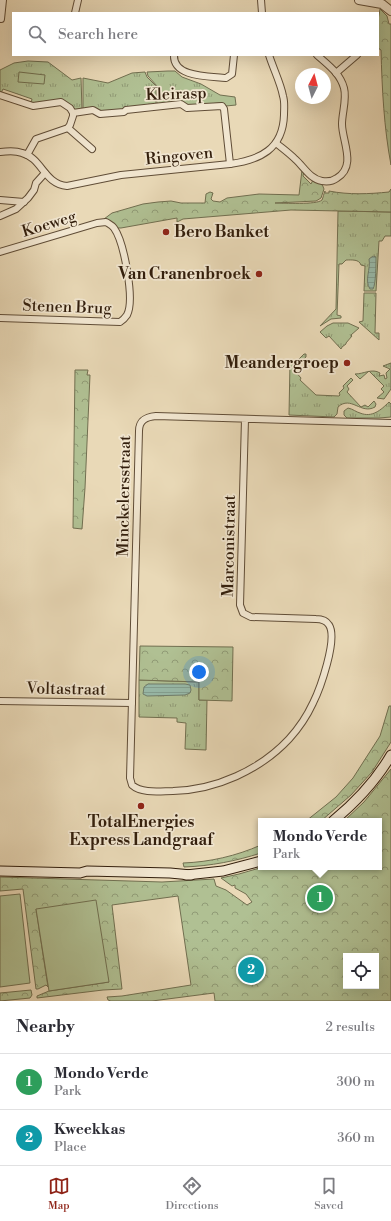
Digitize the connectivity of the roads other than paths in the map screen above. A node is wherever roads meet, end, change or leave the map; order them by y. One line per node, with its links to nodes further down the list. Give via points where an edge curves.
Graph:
1 (3, 0): 10 (street)
2 (78, 0): 8 (street)
3 (261, 0): 9 (street)
4 (360, 0): 7 (street, via 382,4)
5 (385, 0): 6 (street)
6 (391, 3)
7 (391, 11)
8 (75, 12)
9 (262, 12)
10 (1, 19)
11 (174, 56): 12 (street, via 176,65 185,72 226,78 232,74)
12 (234, 56)
13 (269, 56): 20 (street, via 283,96 284,121)
14 (318, 56): 16 (street)
15 (356, 56): 16 (street)
16 (336, 73): 20 (street, via 345,94 342,125 347,158 342,174 330,181 314,178)
17 (0, 95): 18 (street, via 33,106 63,103)
18 (73, 113): 19 (street); 24 (street, Kleirasp, via 93,110 100,114 124,112 181,104 187,108 222,106)
19 (68, 128): 21 (street); 23 (street, via 36,139)
20 (276, 143): 24 (street, Ringoven, via 255,158)
21 (92, 148)
22 (0, 152): 23 (street)
23 (27, 154): 25 (street, Ringoven)
24 (230, 164): 25 (street, Ringoven, via 121,175 67,186 56,184)
25 (45, 173): 27 (street)
26 (0, 200): 27 (street)
27 (24, 202): 28 (street, via 16,209)
28 (0, 216)
29 (106, 222): 30 (street, Koeweg); 31 (street, Stenen Brug, via 114,227 128,272 128,310 124,319 116,322)
30 (0, 252)
31 (0, 318)
32 (245, 419): 33 (street, Minckelersstraat); 35 (street, Minckelersstraat, via 156,416 146,417 140,422); 35 (street, Marconistraat, via 241,610 251,617 316,619 329,624 329,654 320,688 313,704 290,738 272,754 234,777 205,787 183,790 141,790 132,785)
33 (391, 422)
34 (0, 701): 35 (street, Voltastraat)
35 (132, 703)
36 (391, 755): 37 (main road, via 364,792)
37 (336, 818)
38 (258, 862): 39 (main road, via 223,871 170,877)
39 (0, 871)

